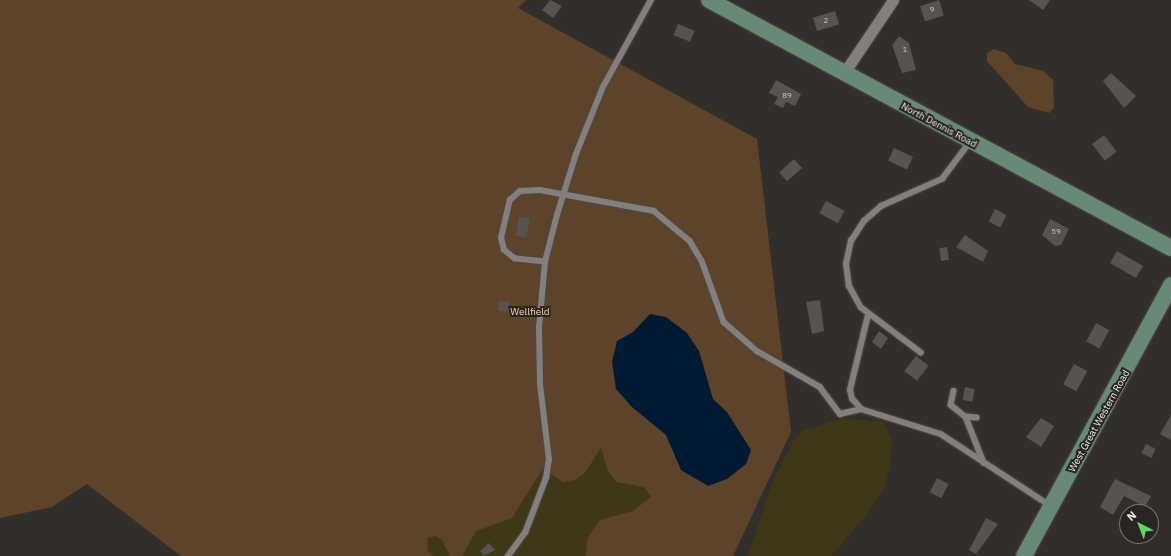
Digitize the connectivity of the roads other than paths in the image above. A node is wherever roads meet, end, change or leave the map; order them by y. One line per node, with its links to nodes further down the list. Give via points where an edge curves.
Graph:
1 (651, 0): 6 (lane, via 611,69)
2 (709, 0): 4 (main road, North Dennis Road)
3 (894, 0): 4 (street)
4 (844, 73): 5 (main road, North Dennis Road)
5 (970, 142): 7 (main road, North Dennis Road); 10 (lane, via 942,179 881,206 864,221 851,241 846,264 849,286)
6 (563, 194): 8 (lane); 8 (lane, via 528,188 510,200 501,238 504,250 515,259); 13 (lane, via 643,208 664,217 690,240 702,261 729,326 757,351 820,387 840,414)
7 (1171, 248)
8 (546, 262): 18 (lane, via 540,351 549,460 546,478 525,533)
9 (1171, 285): 17 (main road, West Great Western Road)
10 (868, 315): 11 (lane); 13 (lane, via 850,390 852,399)
11 (921, 353)
12 (954, 392): 14 (lane, via 951,405)
13 (861, 409): 16 (lane, via 940,434)
14 (966, 416): 15 (lane); 16 (lane)
15 (977, 418)
16 (984, 463): 17 (lane)
17 (1051, 506): 19 (main road, West Great Western Road)
18 (508, 556)
19 (1024, 556)

